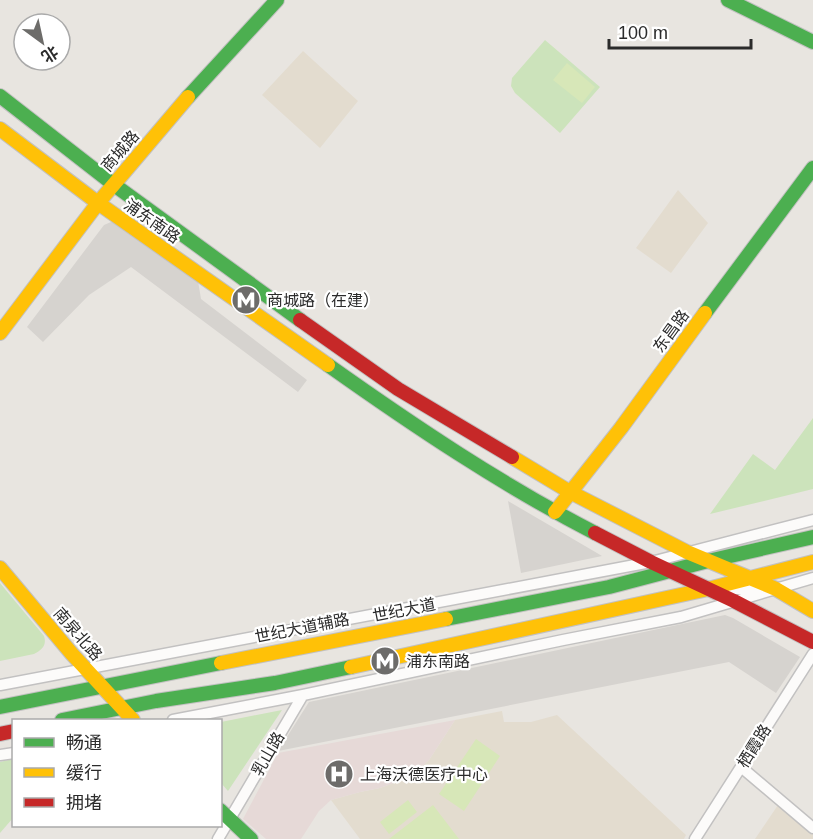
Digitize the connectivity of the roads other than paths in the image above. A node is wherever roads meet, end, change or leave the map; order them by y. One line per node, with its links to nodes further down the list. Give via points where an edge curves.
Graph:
1 (277, 0): 7 (main road, 商城路)
2 (729, 0): 3 (main road)
3 (813, 42)
4 (0, 97): 7 (main road, 浦东南路)
5 (1, 130): 8 (main road, 浦东南路)
6 (813, 168): 10 (main road, 东昌路)
7 (113, 184): 8 (main road, 商城路); 10 (main road, 浦东南路, via 398,389)
8 (98, 203): 9 (main road, 商城路); 11 (main road, 浦东南路, via 386,406)
9 (0, 333)
10 (570, 492): 11 (main road, 东昌路); 14 (main road, 浦东南路)
11 (555, 512): 16 (main road, 浦东南路)
12 (813, 520): 14 (street, 世纪大道辅路)
13 (813, 537): 15 (main road, 世纪大道)
14 (687, 552): 15 (main road, 浦东南路); 16 (street, 世纪大道辅路)
15 (708, 561): 19 (main road, 世纪大道); 20 (main road, 浦东南路)
16 (651, 562): 19 (main road, 浦东南路); 28 (street, 世纪大道辅路)
17 (813, 562): 20 (main road)
18 (0, 568): 28 (main road, 南泉北路)
19 (670, 571): 22 (main road, 浦东南路); 31 (main road, 世纪大道, via 597,589)
20 (749, 578): 22 (main road); 23 (main road, 浦东南路)
21 (813, 578): 23 (street)
22 (708, 589): 23 (street); 24 (main road, 浦东南路); 29 (main road)
23 (776, 589): 24 (street); 25 (main road, 浦东南路)
24 (734, 601): 26 (main road, 浦东南路); 32 (street, via 681,617)
25 (813, 610)
26 (813, 642)
27 (813, 654): 38 (street, 栖霞路)
28 (86, 668): 30 (street, 世纪大道辅路); 31 (main road, 南泉北路)
29 (275, 683): 32 (street); 34 (main road)
30 (0, 685)
31 (103, 687): 33 (main road, 世纪大道); 34 (main road, 南泉北路)
32 (303, 695): 37 (street); 39 (street, 乳山路)
33 (0, 707)
34 (122, 708): 35 (main road); 36 (main road, 南泉北路)
35 (67, 719)
36 (132, 719)
37 (178, 719)
38 (741, 767): 40 (street); 42 (street, 栖霞路)
39 (225, 815): 41 (main road)
40 (813, 828)
41 (251, 839)
42 (695, 839)

